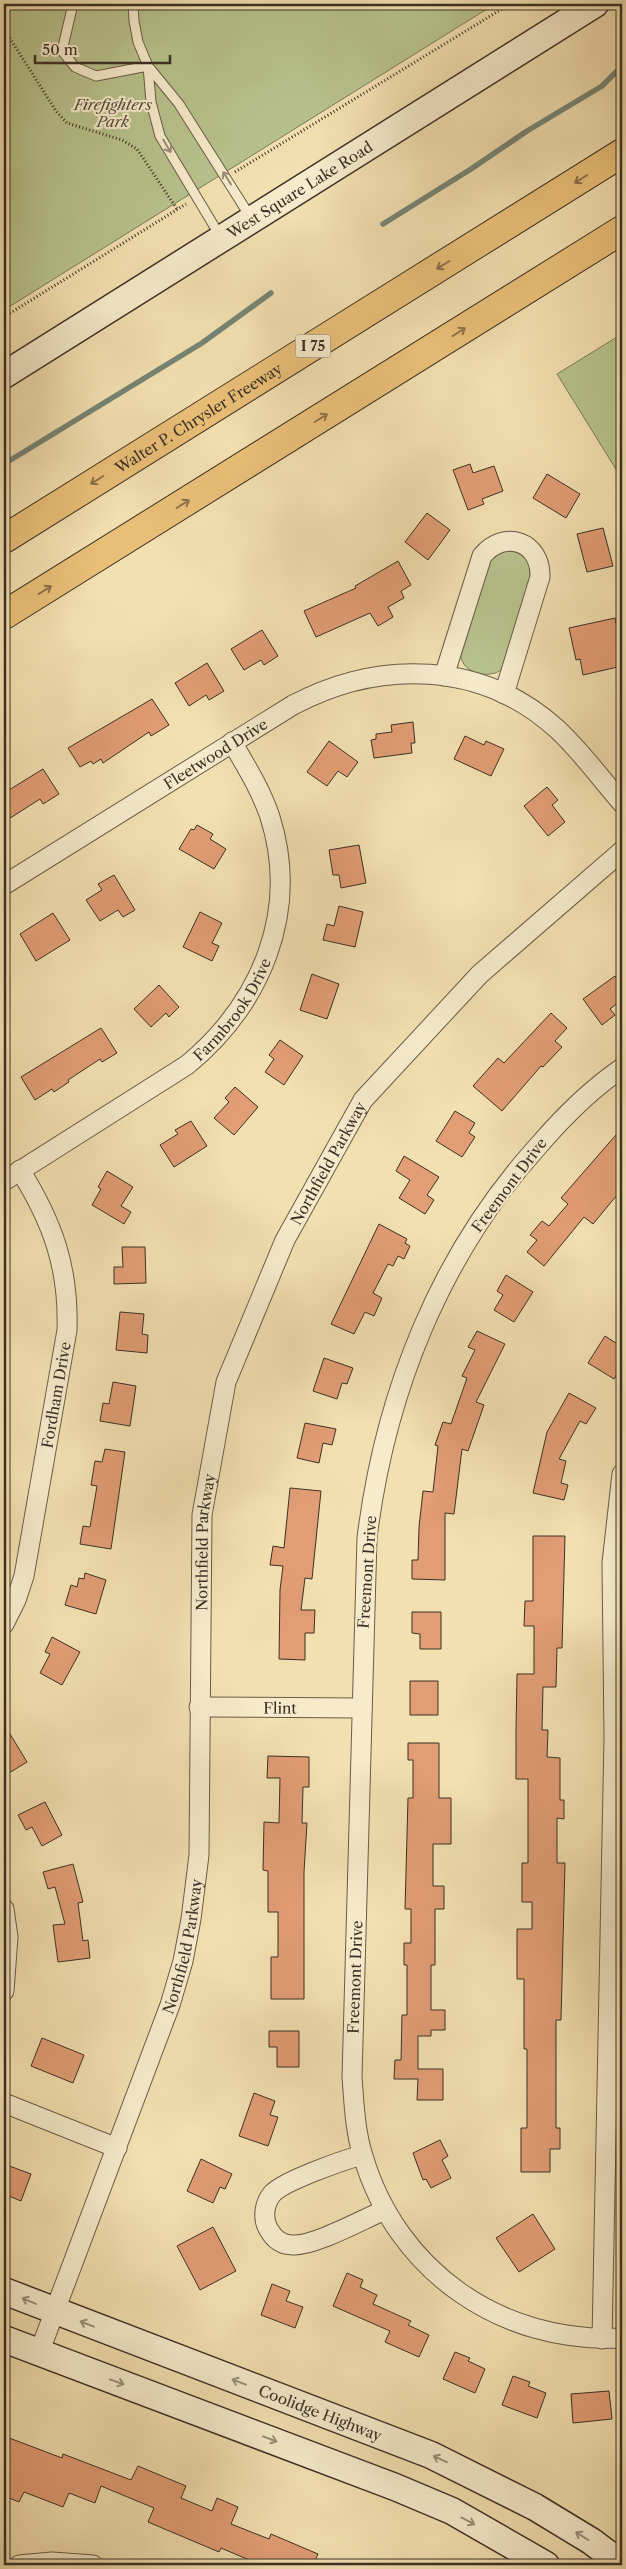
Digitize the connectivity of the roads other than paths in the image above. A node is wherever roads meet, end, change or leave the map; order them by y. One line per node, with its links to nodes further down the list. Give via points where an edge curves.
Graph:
1 (73, 4): 4 (lane, via 62,51 75,67 96,76)
2 (133, 4): 4 (lane, via 138,42)
3 (595, 4): 6 (main road, West Square Lake Road)
4 (148, 66): 6 (lane, one-way to 4, via 180,104); 8 (lane, one-way to 8, via 151,102 160,136)
5 (622, 153): 10 (highway, Walter P. Chrysler Freeway / I 75, one-way to 10)
6 (252, 220): 8 (main road, West Square Lake Road)
7 (622, 230): 11 (highway, one-way to 7)
8 (222, 239): 9 (main road, West Square Lake Road)
9 (4, 375)
10 (4, 539)
11 (4, 615)
12 (444, 676): 13 (street, Fleetwood Drive, via 483,685); 13 (street, via 482,556 493,545 516,541 531,550 539,564 540,576); 14 (street, Fleetwood Drive, via 386,674 338,684 293,705)
13 (504, 694): 15 (street, Fleetwood Drive, via 558,730)
14 (232, 742): 17 (street, Fleetwood Drive); 19 (street, Farmbrook Drive, via 270,818 278,860 278,914 263,968 231,1023 211,1045 155,1087)
15 (622, 804)
16 (622, 851): 23 (street, Northfield Parkway, via 480,974 363,1100 285,1240 226,1382 202,1515)
17 (4, 885)
18 (622, 1068): 24 (street, Freemont Drive, via 584,1097 560,1121 500,1192 448,1274 412,1353 388,1427 372,1494 367,1538)
19 (20, 1170): 20 (street, Farmbrook Drive); 22 (street, Fordham Drive, via 51,1227 65,1273 68,1312 28,1554 16,1600)
20 (4, 1181)
21 (622, 1474): 35 (street, via 612,1562 614,1738)
22 (4, 1624)
23 (199, 1707): 24 (street, Flint); 28 (street, Northfield Parkway, via 199,1855 191,1919 170,2005)
24 (361, 1708): 29 (street, Freemont Drive, via 352,2077)
25 (4, 1909): 26 (street, via 8,1937)
26 (4, 1991)
27 (4, 2103): 28 (street)
28 (117, 2148): 32 (street, Northfield Parkway)
29 (362, 2155): 30 (street, Freemont Drive); 30 (street, via 279,2188 268,2200 267,2226 277,2240 293,2246 308,2243)
30 (385, 2210): 35 (street, Freemont Drive, via 400,2234 429,2267 480,2306 535,2329)
31 (4, 2291): 32 (main road, Coolidge Highway, one-way to 31)
32 (54, 2312): 36 (street, Northfield Parkway); 37 (main road, Coolidge Highway, one-way to 32, via 535,2507 431,2455)
33 (622, 2338): 35 (street, Freemont Drive)
34 (4, 2339): 36 (main road)
35 (602, 2339)
36 (39, 2353): 40 (main road, one-way to 40, via 395,2487 452,2512)
37 (622, 2564)
38 (19, 2565): 39 (street, via 52,2562)
39 (93, 2565)
40 (546, 2565)

